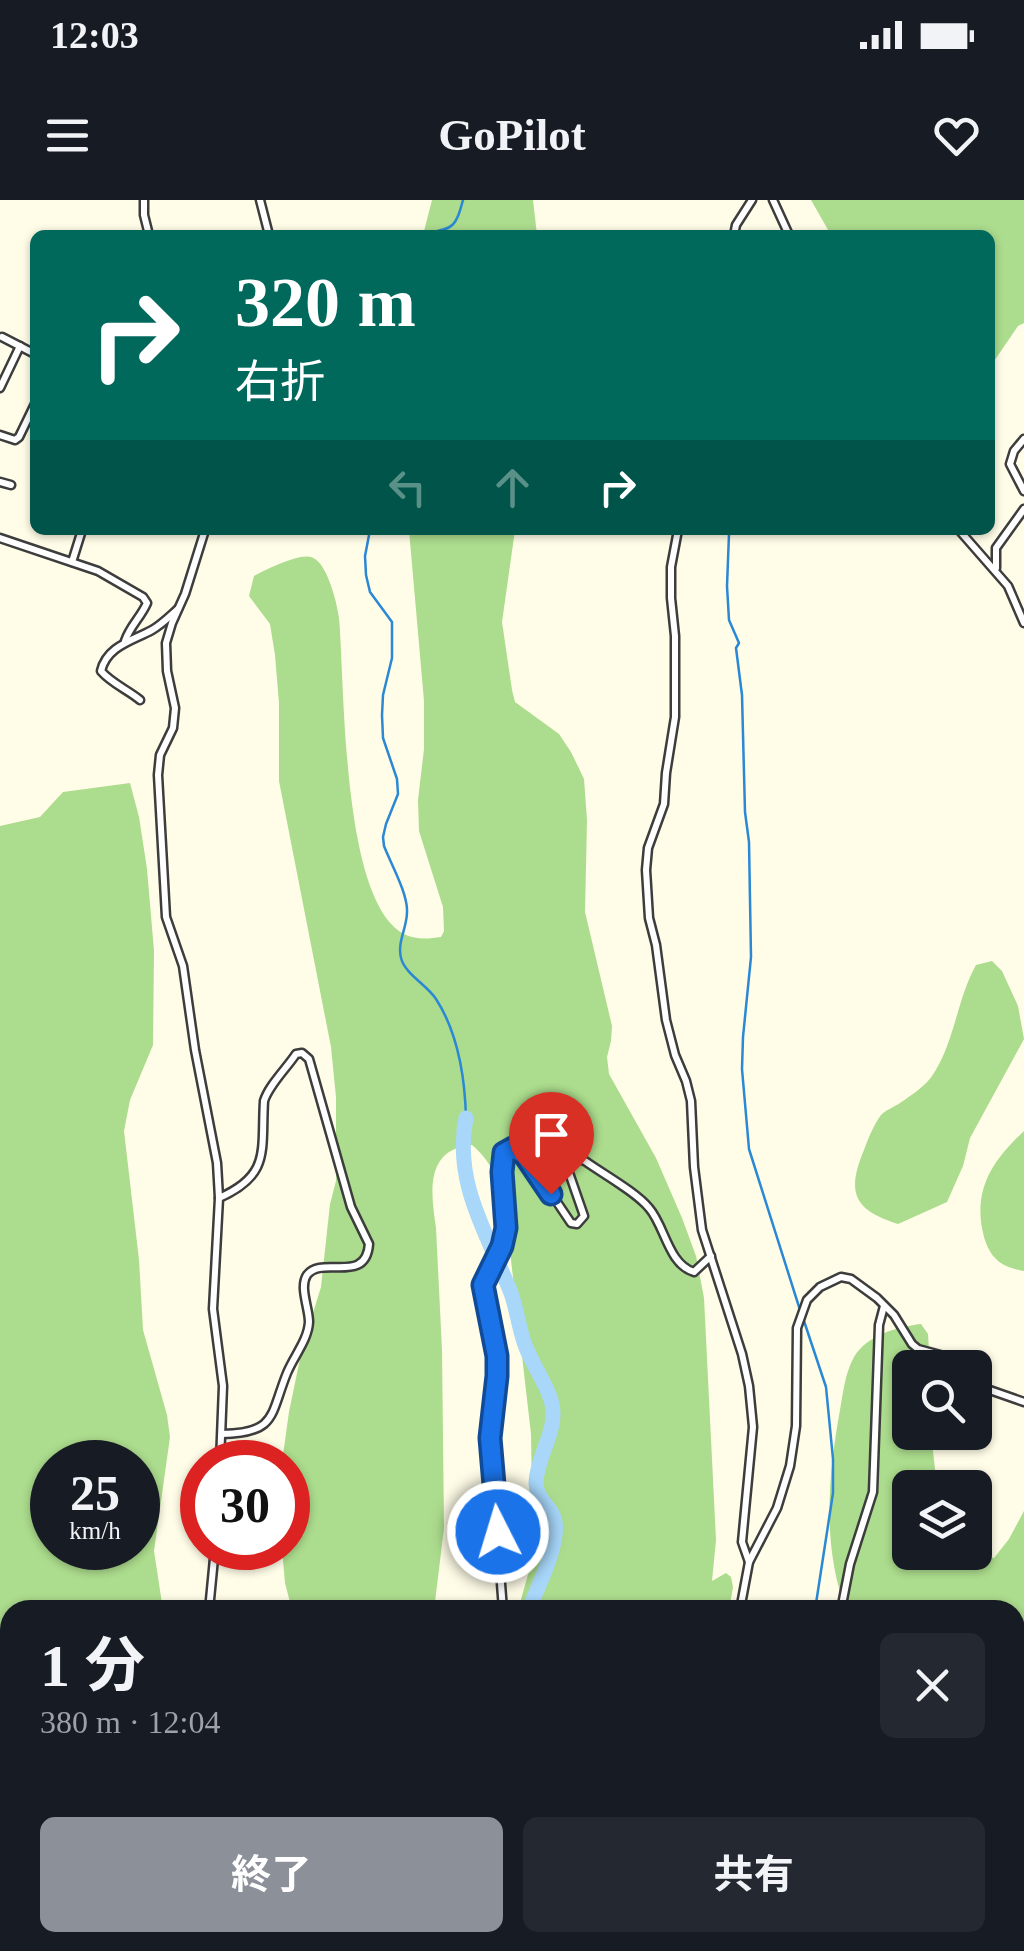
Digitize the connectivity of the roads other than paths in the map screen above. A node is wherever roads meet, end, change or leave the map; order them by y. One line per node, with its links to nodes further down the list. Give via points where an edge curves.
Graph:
1 (144, 200): 5 (street)
2 (260, 200): 6 (street)
3 (752, 200): 7 (street)
4 (772, 200): 8 (street)
5 (148, 230)
6 (268, 230)
7 (735, 230)
8 (786, 230)
9 (2, 337): 10 (street)
10 (20, 346): 11 (street); 12 (street)
11 (30, 351)
12 (0, 388)
13 (30, 415): 14 (street, via 19,438)
14 (0, 435)
15 (1024, 439): 18 (street, via 1010,464)
16 (0, 482): 17 (street)
17 (11, 485)
18 (1024, 490)
19 (1024, 509): 26 (street, via 996,548)
20 (80, 535): 25 (street)
21 (203, 535): 27 (street)
22 (677, 535): 32 (street, via 671,567 675,716 664,804 646,870 666,1020 691,1101 702,1230)
23 (964, 535): 26 (street)
24 (0, 538): 25 (street)
25 (72, 562): 29 (street, via 144,596 147,604)
26 (996, 571): 28 (street)
27 (179, 608): 29 (street); 31 (street, via 166,643 173,728 158,775 166,916 183,966)
28 (1024, 623)
29 (125, 641): 30 (street, via 101,671)
30 (140, 700)
31 (219, 1198): 37 (street, via 212,1308); 37 (street, via 240,1188 262,1161 267,1092 302,1053 369,1250 349,1268 309,1272 306,1336 274,1415 248,1434)
32 (711, 1256): 39 (street, via 748,1386 753,1427 742,1542); 42 (street, via 694,1272 686,1269 651,1209 575,1158 567,1167 584,1216 572,1223 524,1154 513,1148 504,1153 506,1228 483,1285 497,1356 490,1438)
33 (884, 1305): 34 (street); 39 (street, via 841,1277 807,1300 797,1328 790,1466); 44 (street, via 873,1492)
34 (918, 1350)
35 (992, 1391): 36 (street)
36 (1024, 1402)
37 (222, 1434): 38 (street)
38 (222, 1440)
39 (750, 1562): 43 (street)
40 (212, 1570): 41 (street)
41 (210, 1600)
42 (501, 1600)
43 (742, 1600)
44 (843, 1600)

